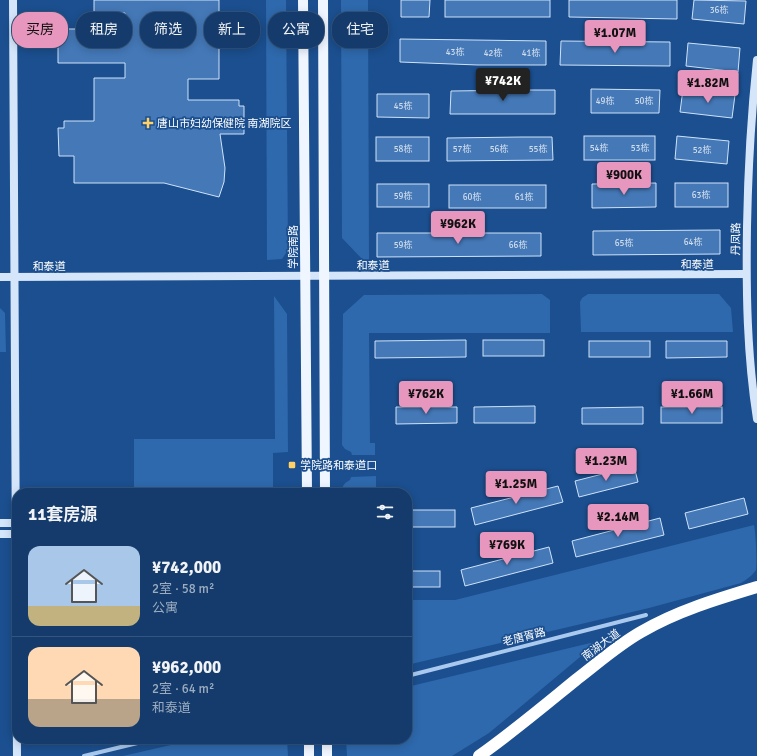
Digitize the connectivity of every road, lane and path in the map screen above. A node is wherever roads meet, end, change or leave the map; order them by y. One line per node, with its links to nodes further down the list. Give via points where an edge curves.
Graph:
1 (13, 0): 9 (street)
2 (303, 0): 6 (main road, 学院南路)
3 (323, 0): 7 (main road)
4 (757, 60): 5 (street, 丹凤路, via 750,146)
5 (746, 274): 7 (street, 和泰道); 10 (street, 丹凤路, via 749,354)
6 (305, 276): 7 (street, 和泰道); 9 (street, 和泰道); 12 (main road, 学院南路)
7 (324, 276): 13 (main road)
8 (0, 277): 9 (street, 和泰道)
9 (15, 277): 11 (street)
10 (757, 419)
11 (16, 488)
12 (307, 488)
13 (326, 488)
14 (0, 523): 15 (street)
15 (12, 523)
16 (0, 534): 17 (street)
17 (12, 534)
18 (757, 587): 29 (highway, 南湖大道, via 710,600 641,632 615,649)
19 (646, 615): 20 (street, 老唐胥路)
20 (412, 675)
21 (17, 744): 25 (street)
22 (133, 744): 26 (street)
23 (308, 744): 27 (main road)
24 (327, 744): 28 (main road)
25 (17, 756)
26 (84, 756)
27 (309, 756)
28 (327, 756)
29 (479, 756)

